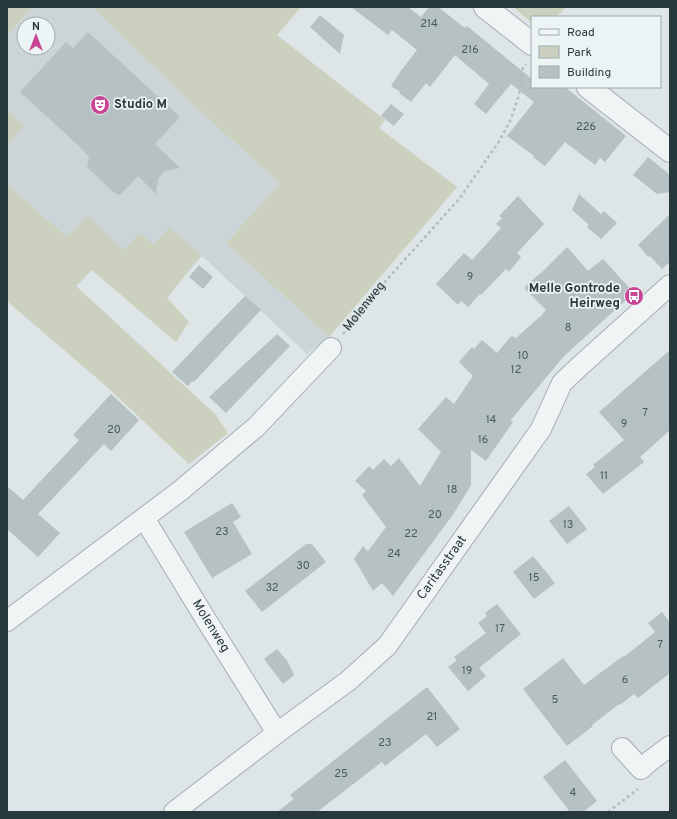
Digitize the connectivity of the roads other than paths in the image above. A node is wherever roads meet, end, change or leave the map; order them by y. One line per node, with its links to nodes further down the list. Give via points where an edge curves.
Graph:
1 (485, 7): 2 (street)
2 (530, 53)
3 (589, 88): 4 (street)
4 (670, 151)
5 (670, 285): 9 (street, Caritasstraat, via 562,383 541,429 387,646 348,681)
6 (331, 348): 7 (street, via 256,427)
7 (144, 518): 8 (street); 9 (street, Molenweg)
8 (7, 620)
9 (277, 733): 12 (street, Caritasstraat)
10 (670, 746): 11 (street, via 642,769)
11 (622, 748)
12 (174, 812)

